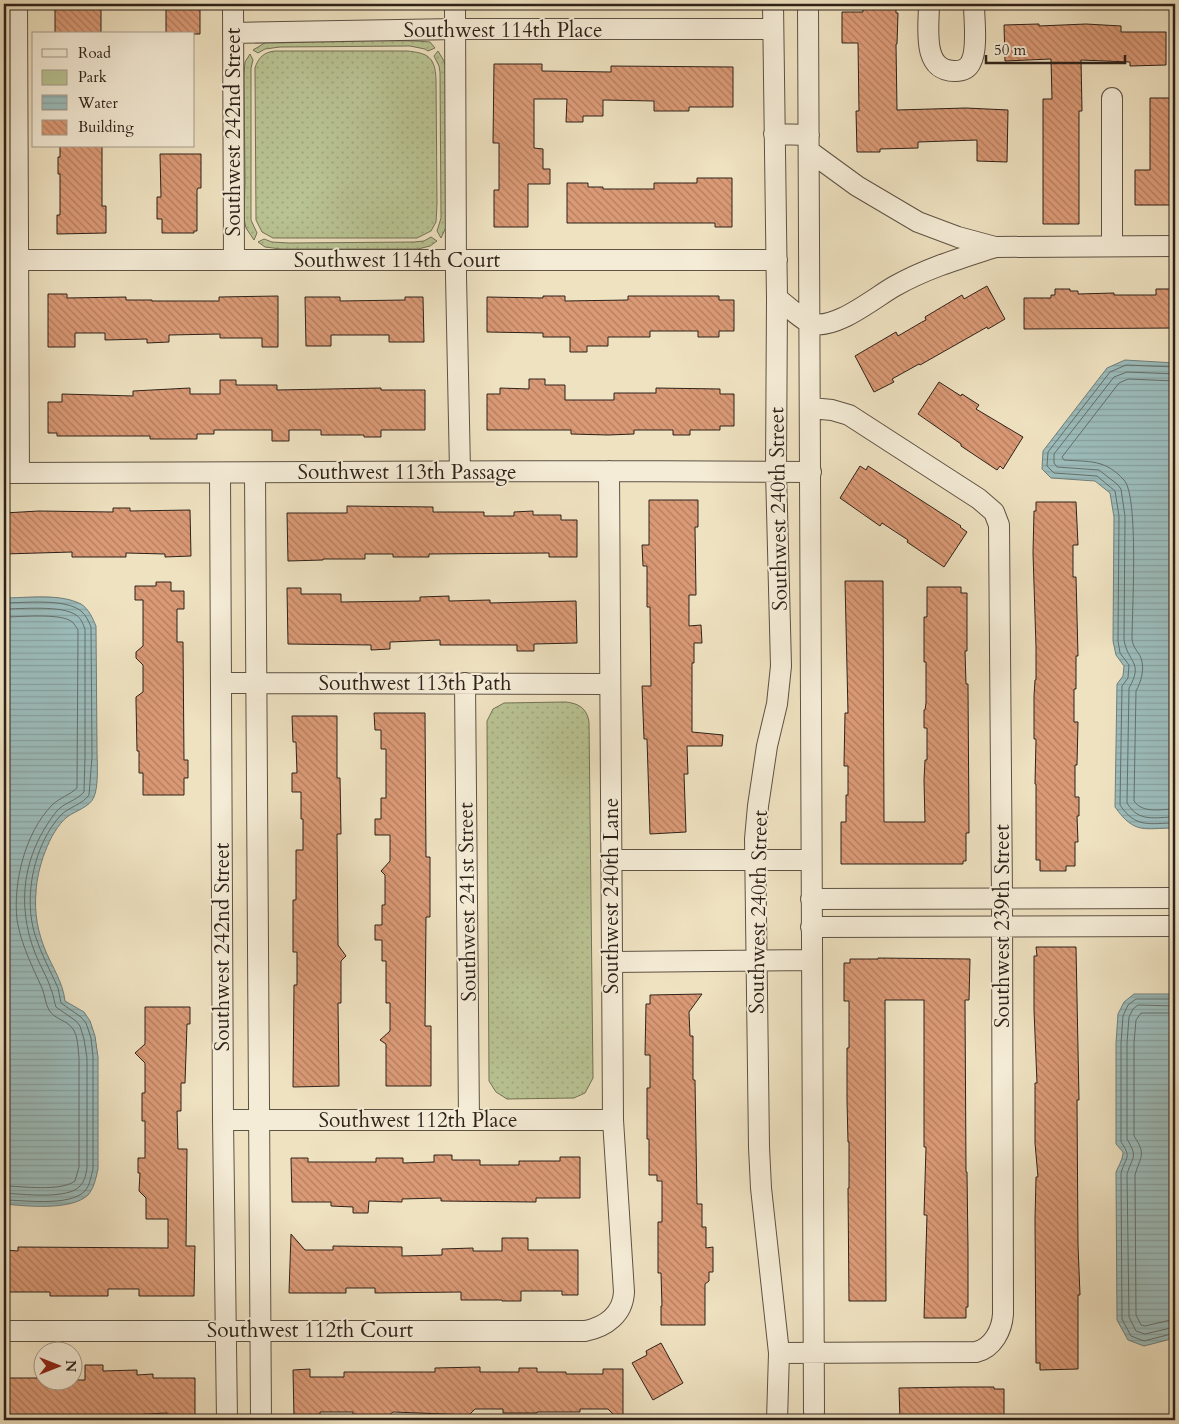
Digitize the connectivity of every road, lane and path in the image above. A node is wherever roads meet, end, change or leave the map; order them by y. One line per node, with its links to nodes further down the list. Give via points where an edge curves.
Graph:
1 (17, 4): 18 (street)
2 (233, 4): 10 (street, Southwest 242nd Street)
3 (455, 4): 8 (street)
4 (773, 4): 9 (street, Southwest 240th Street)
5 (808, 4): 13 (street, Southwest 240th Street)
6 (929, 4): 7 (street, via 931,56 945,70 962,71 971,62)
7 (974, 4)
8 (456, 29): 9 (street, Southwest 114th Place); 10 (street, Southwest 114th Place); 20 (street)
9 (773, 29): 12 (street, Southwest 240th Street)
10 (233, 33): 19 (street, Southwest 242nd Street)
11 (1112, 98): 15 (street)
12 (774, 134): 13 (street); 21 (street, Southwest 240th Street)
13 (809, 143): 14 (street, via 857,186); 24 (street, Southwest 240th Street)
14 (934, 228): 17 (street); 22 (street, via 943,245)
15 (1112, 246): 16 (street); 17 (street)
16 (1175, 246)
17 (995, 247): 22 (street)
18 (18, 260): 19 (street, Southwest 114th Court); 30 (street)
19 (234, 260): 20 (street, Southwest 114th Court)
20 (456, 260): 21 (street, Southwest 114th Court); 26 (street)
21 (776, 260): 23 (street, Southwest 240th Street)
22 (934, 266): 24 (street, via 830,324)
23 (777, 298): 24 (street); 28 (street, Southwest 240th Street)
24 (811, 323): 25 (street, Southwest 240th Street)
25 (811, 408): 29 (street, Southwest 240th Street); 42 (street, Southwest 239th Street, via 849,415 979,499 992,509 998,520)
26 (460, 471): 27 (street, Southwest 113th Passage); 32 (street, Southwest 113th Passage)
27 (609, 471): 28 (street, Southwest 113th Passage); 36 (street, Southwest 240th Lane)
28 (776, 471): 29 (street, Southwest 113th Passage); 38 (street, Southwest 240th Street, via 780,681 758,806)
29 (811, 472): 39 (street, Southwest 240th Street)
30 (11, 473): 31 (street, Southwest 113th Passage)
31 (220, 473): 32 (street, Southwest 113th Passage); 33 (street, Southwest 242nd Street)
32 (255, 473): 34 (street, Southwest 242nd Street)
33 (221, 683): 34 (street, Southwest 113th Path); 49 (street, Southwest 242nd Street)
34 (256, 683): 35 (street, Southwest 113th Path); 50 (street, Southwest 242nd Street)
35 (464, 684): 36 (street, Southwest 113th Path); 51 (street, Southwest 241st Street)
36 (610, 684): 37 (street, Southwest 240th Lane)
37 (611, 860): 38 (street); 48 (street, Southwest 240th Lane)
38 (755, 860): 39 (street); 46 (street, Southwest 240th Street)
39 (811, 860): 41 (street, Southwest 240th Street)
40 (1175, 898): 42 (street)
41 (811, 899): 42 (street); 45 (street, Southwest 240th Street)
42 (1002, 899): 43 (street, Southwest 239th Street)
43 (1002, 926): 44 (street); 45 (street); 58 (street, Southwest 239th Street, via 1003,1314 1000,1328 983,1351 970,1353)
44 (1175, 926)
45 (811, 927): 47 (street, Southwest 240th Street)
46 (756, 960): 47 (street); 48 (street); 57 (street, Southwest 240th Street, via 761,1188)
47 (812, 960): 58 (street, Southwest 240th Street)
48 (612, 962): 52 (street, Southwest 240th Lane)
49 (223, 1120): 50 (street, Southwest 112th Place); 55 (street, Southwest 242nd Street)
50 (259, 1120): 51 (street, Southwest 112th Place); 56 (street, Southwest 242nd Street)
51 (469, 1120): 52 (street, Southwest 112th Place)
52 (613, 1120): 53 (street, Southwest 240th Lane, via 624,1292 621,1306)
53 (612, 1318): 56 (street, Southwest 112th Court, via 605,1325 585,1331)
54 (4, 1330): 55 (street, Southwest 112th Court)
55 (225, 1330): 56 (street, Southwest 112th Court); 60 (street, Southwest 242nd Street)
56 (260, 1330): 61 (street, Southwest 242nd Street)
57 (779, 1353): 58 (street); 62 (street, Southwest 240th Street)
58 (814, 1354): 59 (street, Southwest 240th Street)
59 (814, 1412)
60 (227, 1420)
61 (261, 1420)
62 (777, 1420)

